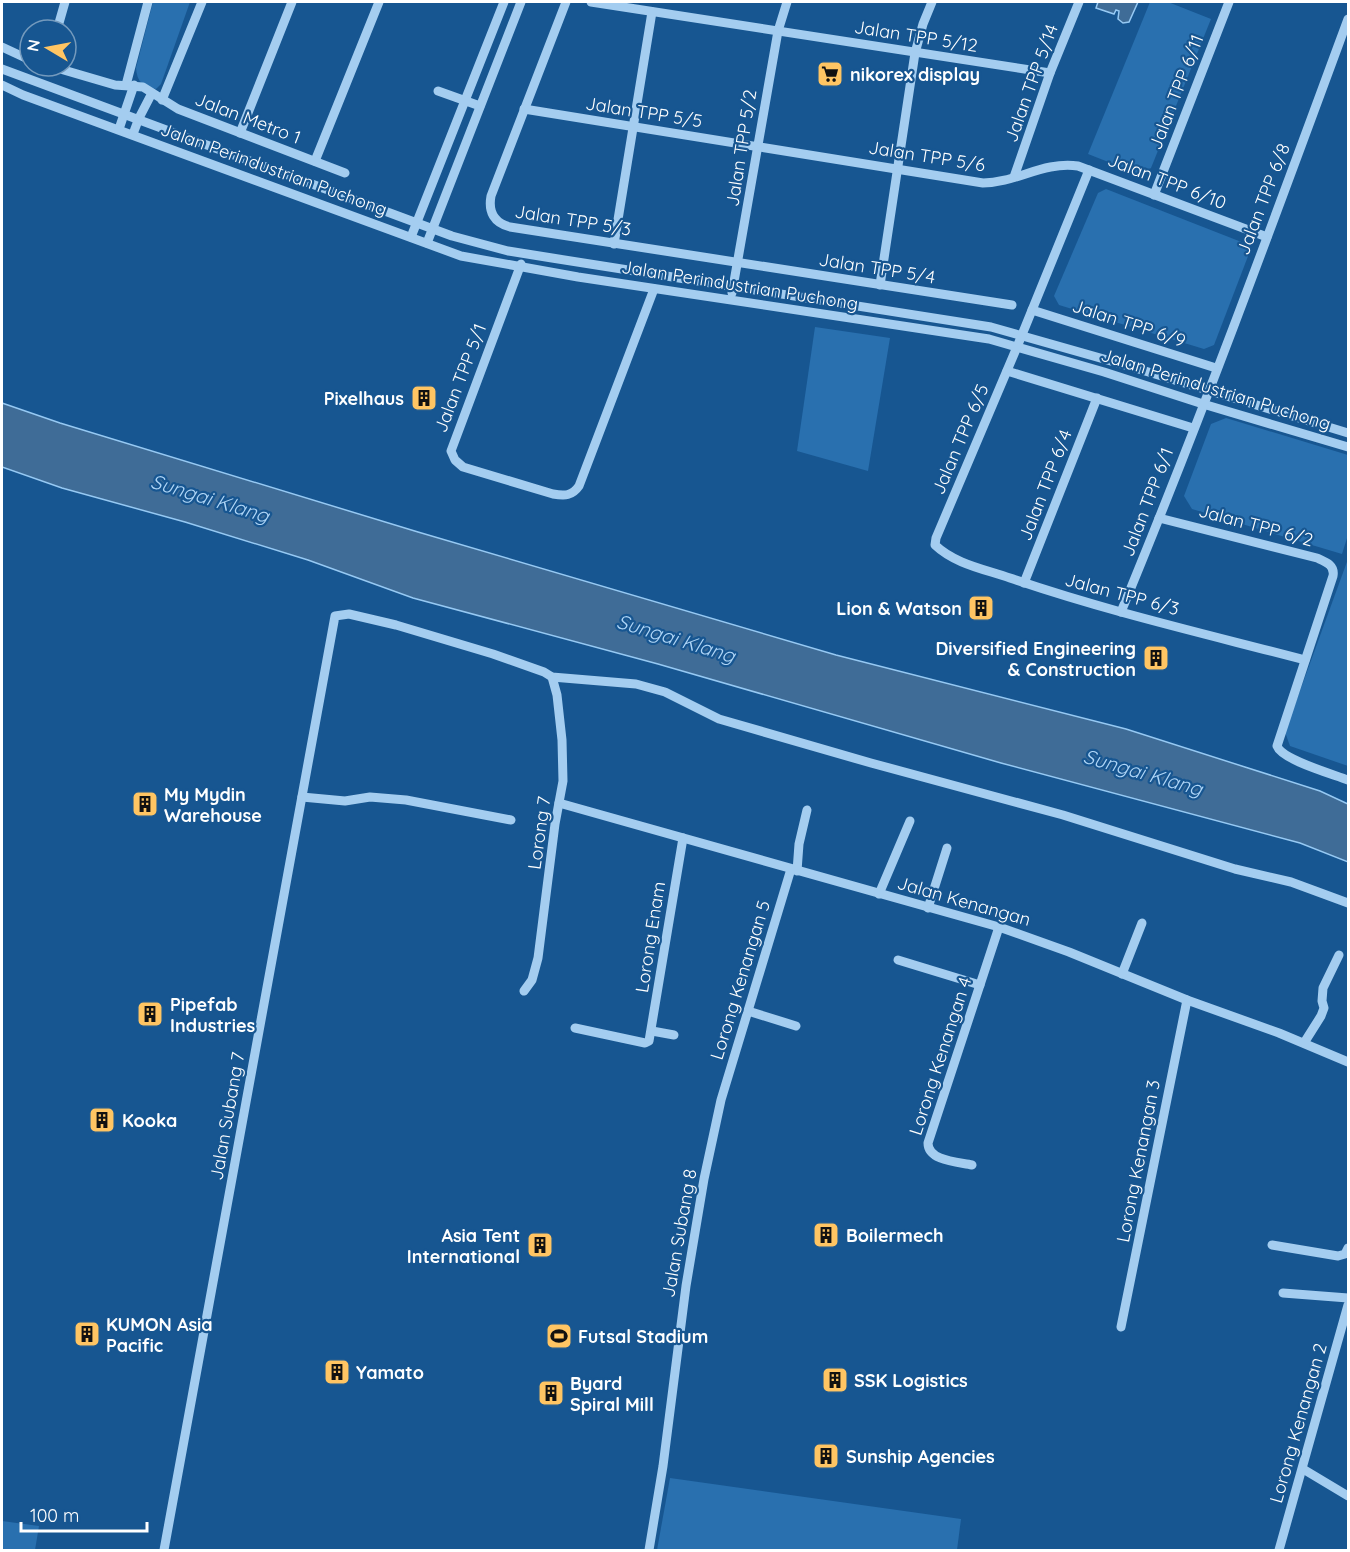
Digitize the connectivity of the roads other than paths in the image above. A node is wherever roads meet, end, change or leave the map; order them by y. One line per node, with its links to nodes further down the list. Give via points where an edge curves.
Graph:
1 (64, 2): 15 (street)
2 (148, 2): 25 (street)
3 (202, 2): 28 (street)
4 (292, 2): 38 (street)
5 (379, 2): 41 (street)
6 (504, 2): 29 (street)
7 (520, 2): 31 (street)
8 (566, 2): 33 (street)
9 (591, 2): 14 (street, Jalan TPP 5/12)
10 (787, 2): 17 (street, Jalan TPP 5/2)
11 (932, 2): 19 (street)
12 (1079, 2): 22 (street, Jalan TPP 5/14)
13 (1229, 2): 46 (street, Jalan TPP 6/11)
14 (652, 12): 17 (street, Jalan TPP 5/12); 36 (street)
15 (60, 18)
16 (1348, 19): 50 (street, Jalan TPP 6/8)
17 (778, 31): 19 (street, Jalan TPP 5/12); 40 (street, Jalan TPP 5/2)
18 (2, 47): 20 (street)
19 (915, 52): 22 (street, Jalan TPP 5/12); 42 (street)
20 (18, 54)
21 (2, 69): 34 (street, Jalan Perindustrian Puchong)
22 (1050, 73): 45 (street, Jalan TPP 5/14)
23 (78, 74): 25 (street)
24 (2, 85): 37 (street, Jalan Perindustrian Puchong)
25 (134, 86): 27 (street, Jalan Metro 1); 30 (street)
26 (438, 91): 29 (street)
27 (152, 93): 28 (street, Jalan Metro 1); 32 (street)
28 (162, 100): 38 (street, Jalan Metro 1)
29 (465, 101): 31 (street); 47 (street)
30 (128, 103): 32 (street); 34 (street)
31 (480, 106): 48 (street)
32 (144, 109): 35 (street)
33 (524, 109): 36 (street, Jalan TPP 5/5); 52 (street, Jalan TPP 5/3, via 490,196 490,210 497,222)
34 (125, 113): 35 (street, Jalan Perindustrian Puchong); 37 (street)
35 (139, 118): 39 (street); 47 (street, Jalan Perindustrian Puchong)
36 (632, 127): 40 (street, Jalan TPP 5/5); 52 (street)
37 (119, 129): 39 (street, Jalan Perindustrian Puchong)
38 (240, 133): 41 (street, Jalan Metro 1)
39 (133, 134): 49 (street, Jalan Perindustrian Puchong)
40 (758, 147): 42 (street, Jalan TPP 5/6); 54 (street, Jalan TPP 5/2)
41 (315, 161): 44 (street, Jalan Metro 1)
42 (897, 168): 45 (street, Jalan TPP 5/6, via 983,183); 56 (street)
43 (1089, 170): 45 (street, Jalan TPP 5/6, via 1058,164); 46 (street, Jalan TPP 6/10); 61 (street)
44 (345, 173)
45 (1014, 177)
46 (1154, 195): 50 (street, Jalan TPP 6/10)
47 (417, 222): 48 (street, Jalan Perindustrian Puchong); 49 (street)
48 (434, 225): 51 (street); 53 (street, Jalan Perindustrian Puchong, via 479,244)
49 (411, 237): 51 (street, Jalan Perindustrian Puchong)
50 (1267, 237): 64 (street, Jalan TPP 6/8)
51 (427, 243): 55 (street, Jalan Perindustrian Puchong, via 461,256)
52 (614, 244): 54 (street, Jalan TPP 5/3)
53 (525, 254): 55 (street, Jalan TPP 5/1); 57 (street, Jalan Perindustrian Puchong)
54 (738, 263): 56 (street, Jalan TPP 5/4); 57 (street, Jalan TPP 5/2)
55 (519, 267): 58 (street, Jalan Perindustrian Puchong); 58 (street, Jalan TPP 5/1, via 451,451 463,467 561,496 575,492 584,476)
56 (880, 285): 60 (street, Jalan TPP 5/4)
57 (734, 287): 59 (street, Jalan TPP 5/2); 62 (street, Jalan Perindustrian Puchong)
58 (654, 289): 59 (street, Jalan Perindustrian Puchong)
59 (731, 301): 63 (street, Jalan Perindustrian Puchong, via 989,339)
60 (1012, 305)
61 (1032, 310): 62 (street); 64 (street, Jalan TPP 6/9)
62 (1022, 335): 63 (street, Jalan TPP 6/5); 66 (street, Jalan Perindustrian Puchong)
63 (1017, 347): 65 (street, Jalan TPP 6/5); 68 (street, Jalan Perindustrian Puchong)
64 (1216, 368): 66 (street, Jalan TPP 6/8)
65 (1007, 371): 67 (street); 73 (street, Jalan TPP 6/5)
66 (1208, 391): 68 (street, Jalan TPP 6/8); 70 (street, Jalan Perindustrian Puchong)
67 (1097, 398): 69 (street); 74 (street, Jalan TPP 6/4)
68 (1203, 404): 69 (street, Jalan TPP 6/1); 71 (street, Jalan Perindustrian Puchong)
69 (1193, 428): 72 (street, Jalan TPP 6/1)
70 (1348, 433)
71 (1348, 447)
72 (1159, 518): 75 (street, Jalan TPP 6/1); 76 (street, Jalan TPP 6/2, via 1317,558 1332,566 1333,576)
73 (935, 545): 74 (street, Jalan TPP 6/3, via 967,564)
74 (1024, 583): 75 (street, Jalan TPP 6/3)
75 (1121, 612): 76 (street, Jalan TPP 6/3)
76 (1305, 660): 78 (street, via 1277,746 1288,757)
77 (552, 677): 79 (street, Jalan Subang 7, via 493,654 396,625 349,614 335,616); 80 (street, Lorong 7, via 564,755); 88 (street, via 636,684 665,692 719,719 1063,815 1234,869 1291,882)
78 (1348, 780)
79 (302, 797): 82 (street, via 406,800); 115 (street, Jalan Subang 7)
80 (559, 803): 84 (street, Jalan Kenangan); 96 (street, Lorong 7, via 538,958 532,980)
81 (807, 810): 86 (street, Lorong Kenangan 5)
82 (511, 820)
83 (910, 821): 87 (street)
84 (683, 838): 86 (street, Jalan Kenangan); 101 (street, Lorong Enam)
85 (947, 848): 89 (street)
86 (794, 870): 87 (street, Jalan Kenangan); 98 (street, Lorong Kenangan 5)
87 (879, 894): 89 (street, Jalan Kenangan)
88 (1348, 903)
89 (928, 908): 91 (street, Jalan Kenangan)
90 (1142, 923): 94 (street)
91 (999, 927): 94 (street, Jalan Kenangan); 95 (street, Lorong Kenangan 4)
92 (1339, 955): 103 (street, via 1323,988 1321,1016)
93 (898, 960): 95 (street)
94 (1122, 974): 97 (street, Jalan Kenangan)
95 (980, 985): 106 (street, Lorong Kenangan 4, via 928,1143 932,1154)
96 (524, 991)
97 (1187, 1000): 103 (street, Jalan Kenangan); 112 (street, Lorong Kenangan 3)
98 (748, 1011): 99 (street); 105 (street, Lorong Kenangan 5)
99 (796, 1026)
100 (575, 1028): 101 (street, Lorong Enam, via 645,1043)
101 (652, 1031): 102 (street)
102 (674, 1035)
103 (1304, 1043): 104 (street, Jalan Kenangan)
104 (1348, 1062)
105 (721, 1100): 116 (street, Jalan Subang 8, via 686,1286)
106 (972, 1165)
107 (1272, 1245): 108 (street, via 1338,1256)
108 (1348, 1248)
109 (1283, 1293): 110 (street)
110 (1348, 1298)
111 (1348, 1305): 113 (street, Lorong Kenangan 2)
112 (1121, 1327)
113 (1303, 1469): 114 (street); 117 (street, Lorong Kenangan 2)
114 (1348, 1496)
115 (164, 1551)
116 (649, 1551)
117 (1279, 1551)

